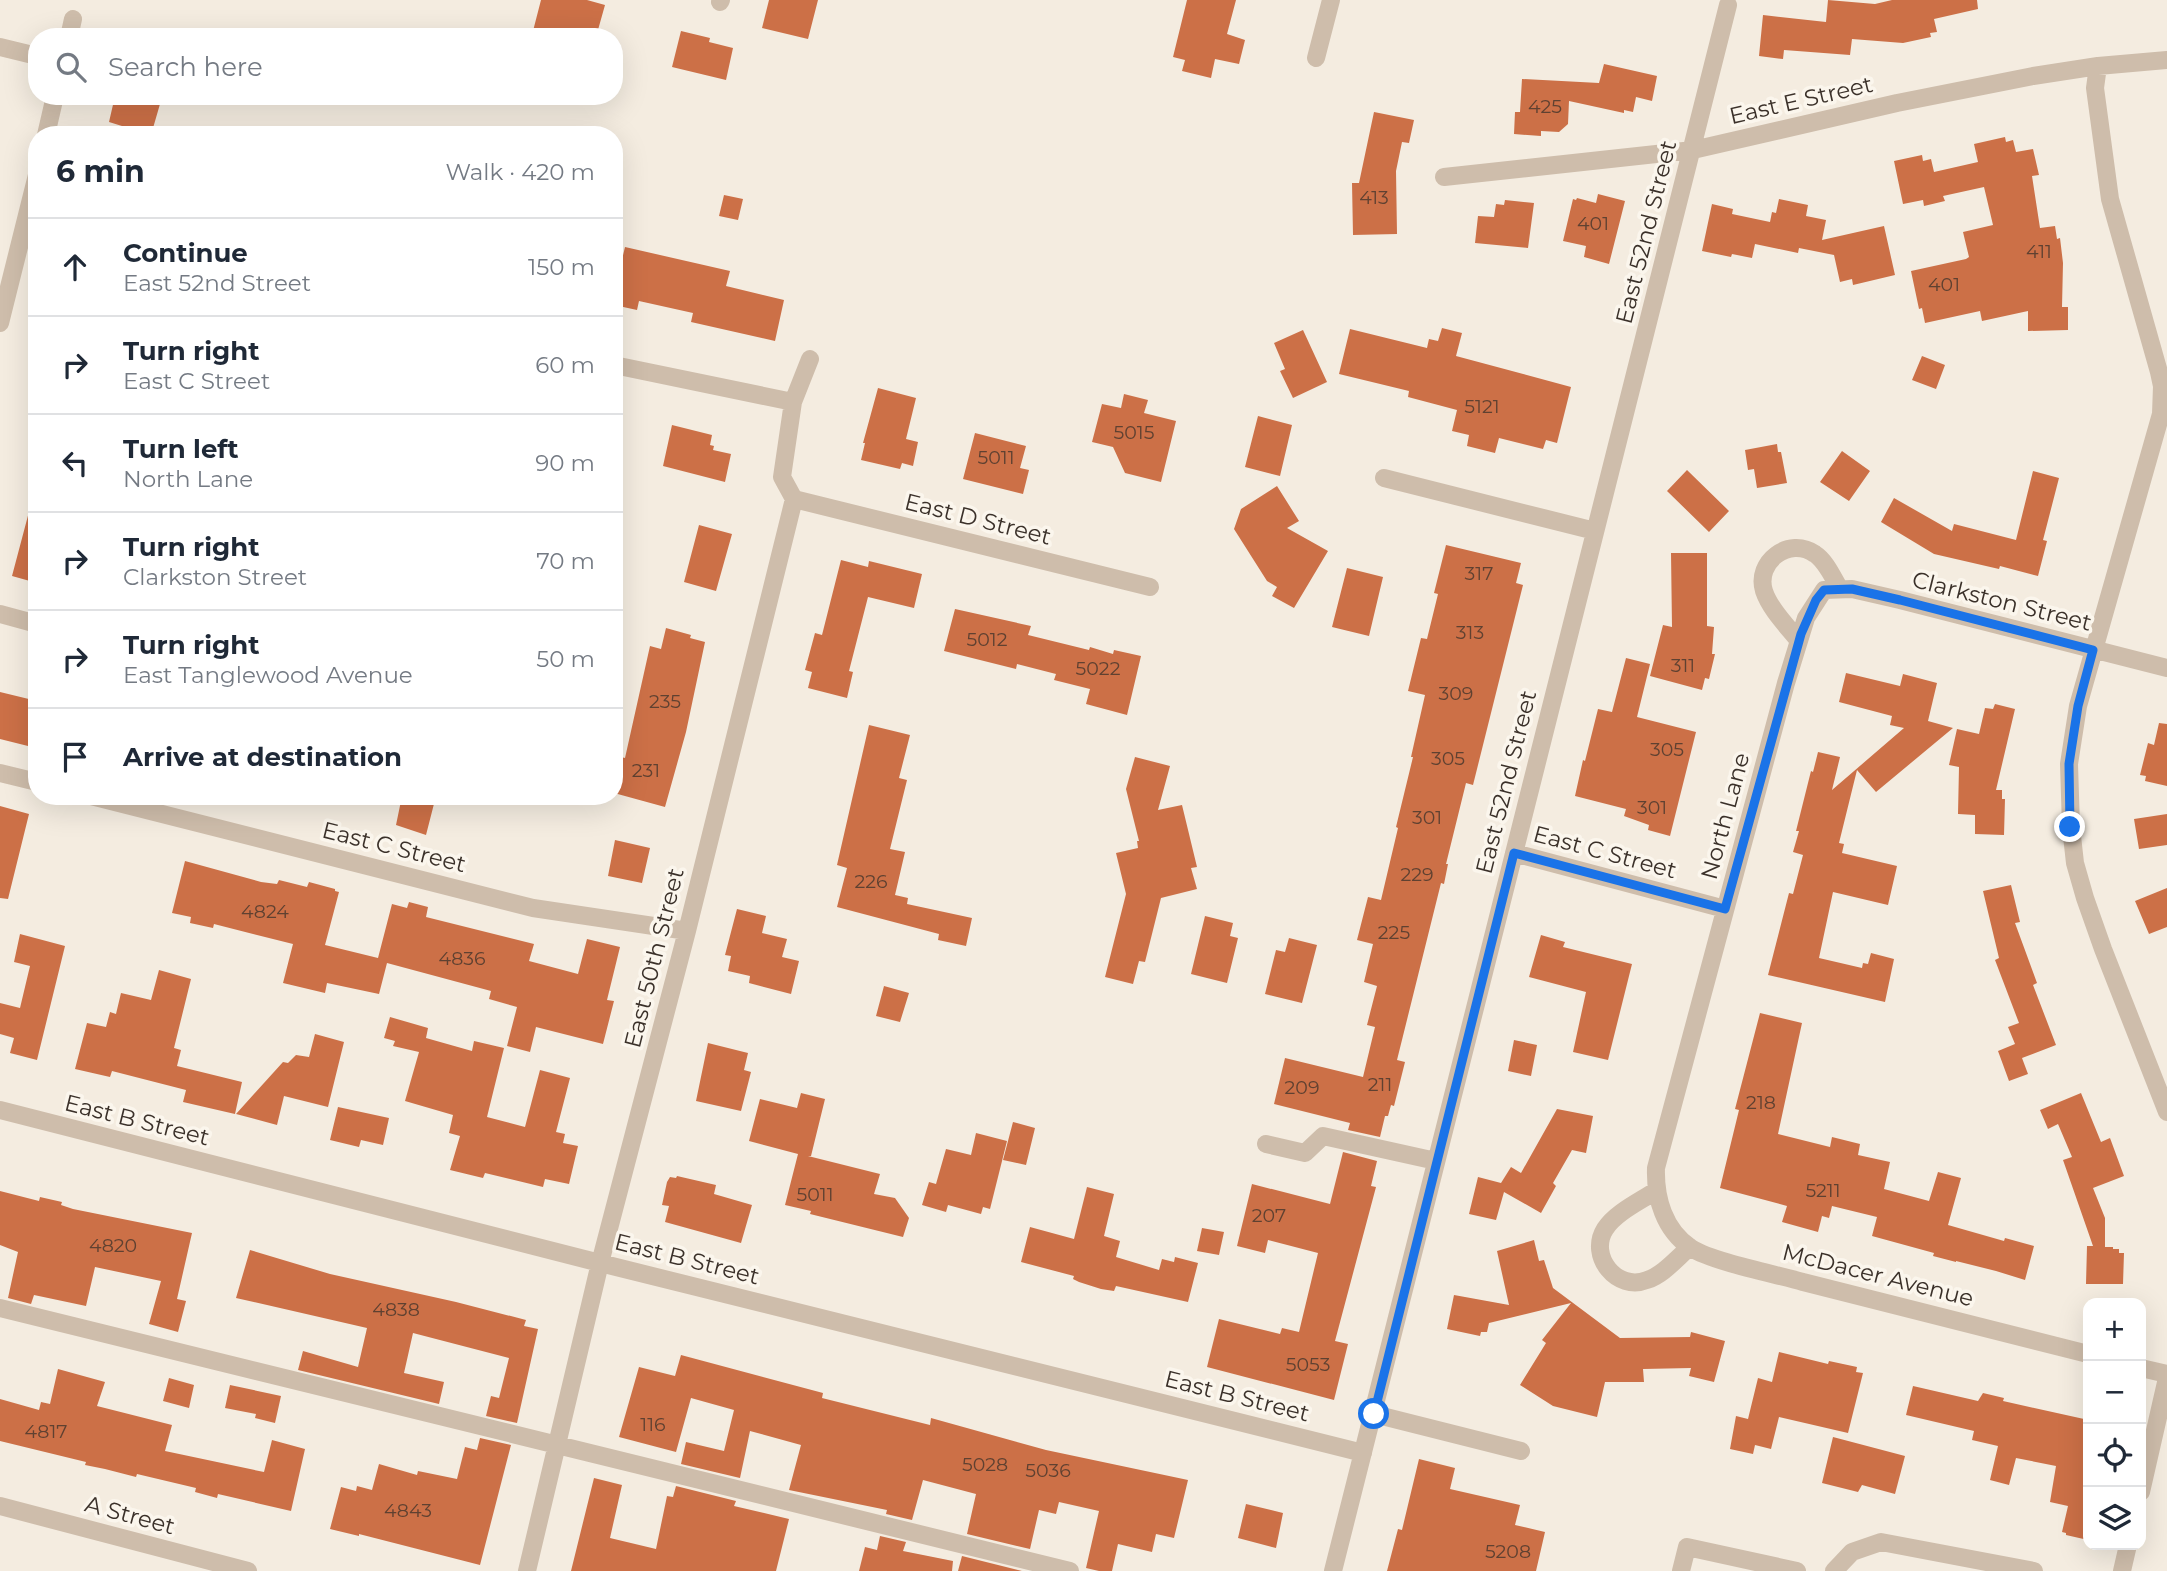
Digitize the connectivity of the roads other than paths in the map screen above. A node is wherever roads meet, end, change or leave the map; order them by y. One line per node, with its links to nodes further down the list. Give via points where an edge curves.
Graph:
1 (1331, 0): 7 (street)
2 (1728, 5): 12 (street, East 52nd Street)
3 (73, 19): 4 (street)
4 (71, 28)
5 (0, 47): 6 (street)
6 (28, 54)
7 (1316, 58)
8 (2167, 60): 9 (street, East E Street)
9 (2098, 66): 12 (street, East E Street, via 1897,103); 27 (street, via 2095,88 2110,198 2162,386 2161,414)
10 (53, 105): 11 (street)
11 (48, 126)
12 (1693, 150): 13 (street, East E Street); 21 (street, East 52nd Street)
13 (1444, 177)
14 (28, 235): 15 (street)
15 (0, 323)
16 (810, 359): 18 (street)
17 (623, 367): 18 (street)
18 (793, 402): 20 (street, via 782,477)
19 (1384, 478): 21 (street)
20 (794, 499): 22 (street, East D Street); 34 (street, East 50th Street)
21 (1595, 531): 32 (street, East 52nd Street)
22 (1150, 587)
23 (1832, 589): 26 (street, North Lane, via 1811,608); 26 (street, via 1824,562 1815,554 1794,548 1782,551 1766,567 1763,578 1768,601); 27 (street, Clarkston Street, via 1900,600)
24 (0, 614): 25 (street)
25 (28, 622)
26 (1798, 641): 33 (street, North Lane)
27 (2093, 650): 28 (street, Clarkston Street); 36 (street, via 2069,764 2070,827 2076,863 2103,949)
28 (2167, 668)
29 (0, 773): 30 (street)
30 (28, 780)
31 (127, 805): 34 (street, East C Street, via 533,908)
32 (1514, 853): 33 (street, East C Street); 38 (street, East 52nd Street)
33 (1725, 909): 39 (street, North Lane, via 1656,1168)
34 (687, 931): 42 (street, East 50th Street)
35 (0, 1110): 42 (street, East B Street)
36 (2167, 1112)
37 (1266, 1144): 38 (street, via 1305,1153 1323,1136)
38 (1436, 1161): 47 (street, East 52nd Street)
39 (1657, 1190): 40 (street, North Lane); 41 (street, via 1606,1227 1600,1248 1607,1269 1625,1281 1647,1281)
40 (1667, 1222): 41 (street, McDacer Avenue)
41 (1690, 1247): 44 (street, McDacer Avenue, via 1772,1273)
42 (600, 1263): 48 (street, East 50th Street); 50 (street, East B Street)
43 (0, 1308): 48 (street)
44 (2083, 1353)
45 (2146, 1370): 46 (street)
46 (2167, 1376): 51 (street)
47 (1374, 1414): 49 (street); 50 (street, East 52nd Street)
48 (556, 1444): 55 (street, East 50th Street); 56 (street)
49 (1521, 1451)
50 (1363, 1453): 57 (street, East 52nd Street)
51 (2142, 1487)
52 (0, 1506): 54 (street, A Street)
53 (2128, 1550): 62 (street)
54 (248, 1571)
55 (527, 1571)
56 (1070, 1571)
57 (1333, 1571)
58 (1681, 1571): 59 (street, via 1687,1547)
59 (1797, 1571)
60 (1834, 1571): 61 (street, via 1852,1552 1881,1542)
61 (2034, 1571)
62 (2122, 1571)

